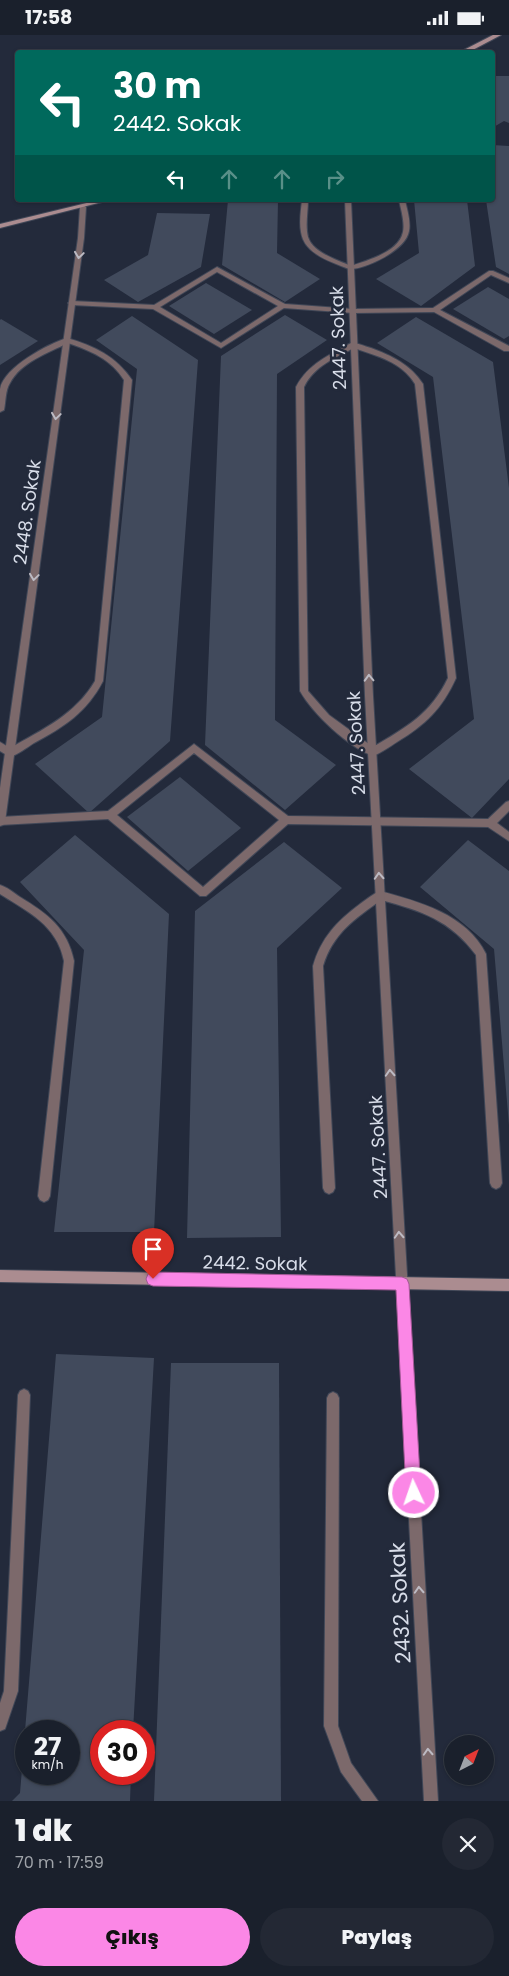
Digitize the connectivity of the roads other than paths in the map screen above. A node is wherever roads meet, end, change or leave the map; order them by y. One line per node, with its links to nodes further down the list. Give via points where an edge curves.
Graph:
1 (498, 35): 2 (street)
2 (467, 50)
3 (100, 202): 7 (street)
4 (305, 202): 9 (street, via 305,237 308,243 320,253)
5 (348, 202): 9 (street, 2447. Sokak)
6 (402, 202): 9 (street, via 406,230 402,241 386,254)
7 (83, 207): 8 (street); 11 (street, 2448. Sokak, one-way to 11, via 82,238)
8 (0, 226)
9 (351, 268): 14 (street, 2447. Sokak)
10 (509, 281): 15 (street, via 491,272)
11 (72, 303): 12 (street); 16 (street, 2448. Sokak)
12 (155, 307): 13 (street, via 218,269); 13 (street, via 221,346)
13 (283, 307): 14 (street)
14 (353, 311): 15 (street); 17 (street, 2447. Sokak)
15 (436, 311): 18 (street)
16 (67, 340): 19 (street, via 12,376 4,389); 22 (street, 2448. Sokak, one-way to 22); 22 (street, via 107,356 128,380 99,681 91,697 77,712)
17 (354, 345): 21 (street, 2447. Sokak, one-way to 17); 21 (street, via 313,368 300,387 304,691 328,721); 21 (street, via 404,366 419,384 452,678 439,704 428,716)
18 (509, 348)
19 (0, 410)
20 (0, 745): 22 (street)
21 (372, 752): 27 (street, 2447. Sokak)
22 (10, 753): 26 (street, 2448. Sokak)
23 (509, 805): 28 (street)
24 (110, 815): 25 (street, via 194,748); 25 (street, via 203,893); 26 (street)
25 (286, 820): 27 (street)
26 (0, 821)
27 (376, 822): 28 (street); 31 (street, 2447. Sokak, one-way to 27)
28 (490, 823): 29 (street)
29 (509, 837)
30 (0, 889): 34 (street, via 58,931 68,952)
31 (380, 895): 32 (street, via 445,917 462,930 481,954); 33 (street, via 335,930 326,942 318,966); 36 (street, 2447. Sokak, one-way to 31)
32 (496, 1183)
33 (329, 1188)
34 (44, 1196)
35 (0, 1276): 36 (street, 2442. Sokak)
36 (402, 1284): 37 (street, 2442. Sokak); 42 (street, 2432. Sokak, one-way to 36)
37 (509, 1285)
38 (24, 1395): 40 (street, via 11,1691)
39 (333, 1398): 41 (street, via 331,1726 346,1767)
40 (0, 1724)
41 (371, 1801)
42 (431, 1801)

